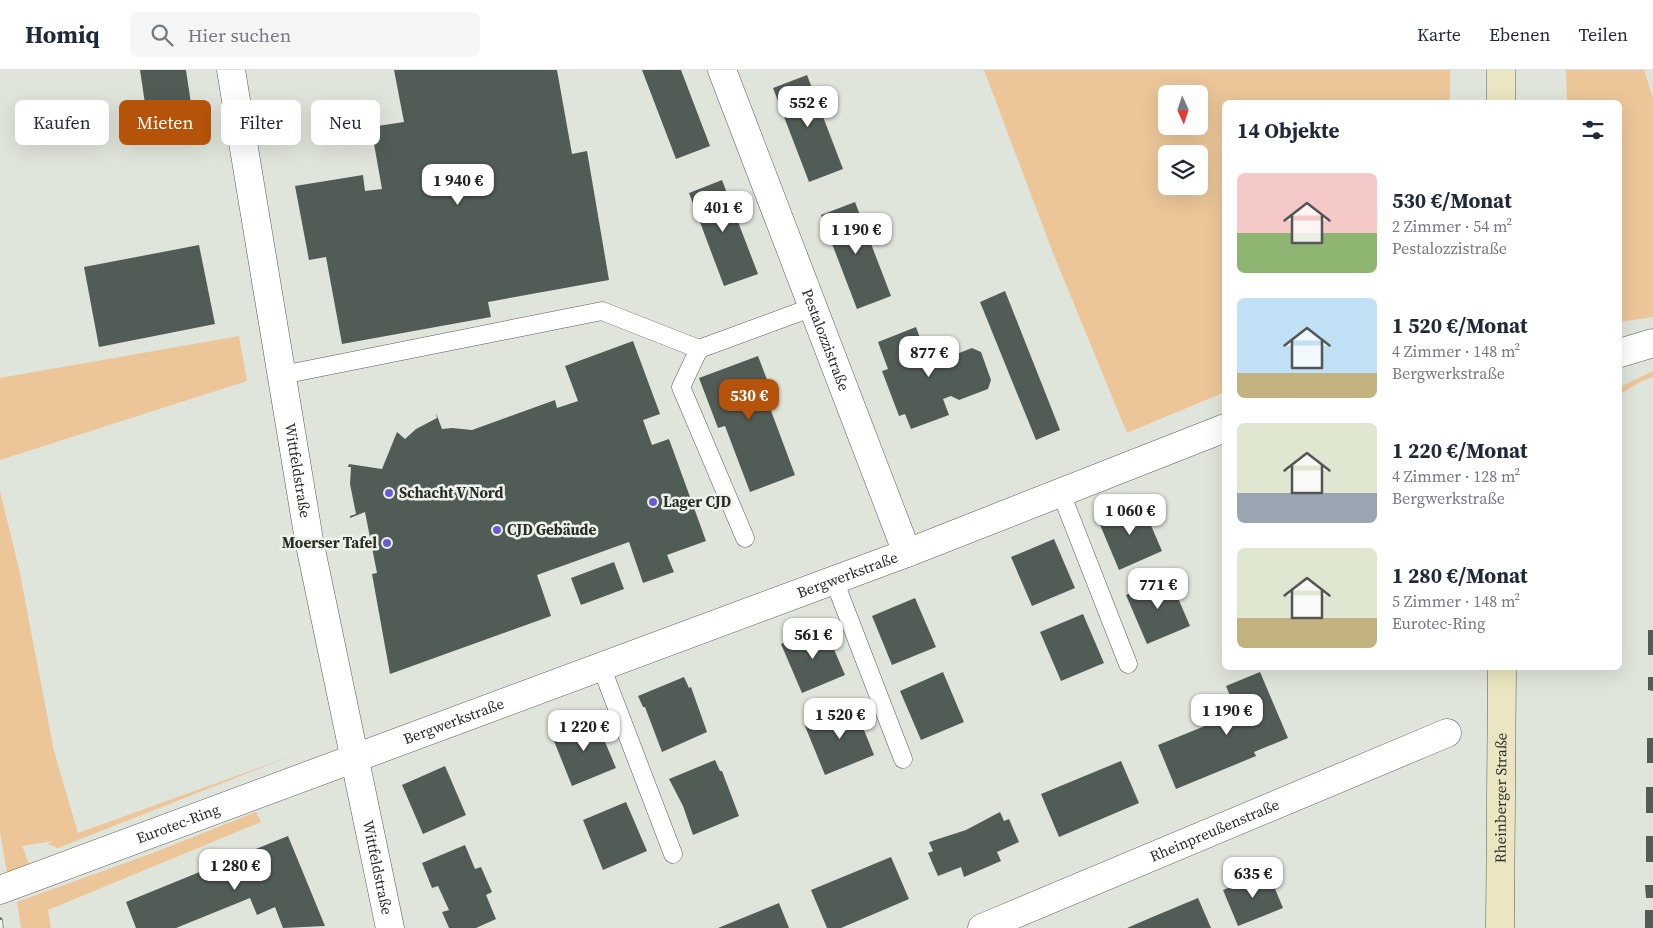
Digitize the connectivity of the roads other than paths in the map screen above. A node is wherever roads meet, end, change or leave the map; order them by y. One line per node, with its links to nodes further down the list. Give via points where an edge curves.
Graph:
1 (231, 70): 9 (street, Wittfeldstraße)
2 (722, 70): 5 (street, Pestalozzistraße)
3 (1501, 70): 4 (main road)
4 (1501, 100)
5 (813, 307): 7 (lane); 13 (street, Pestalozzistraße)
6 (1653, 343): 8 (street)
7 (699, 349): 9 (lane, via 602,311); 12 (lane, via 681,387)
8 (1622, 352)
9 (282, 375): 19 (street, Wittfeldstraße, via 309,540)
10 (1222, 429): 11 (street, Bergwerkstraße)
11 (1061, 493): 13 (street, Bergwerkstraße); 15 (lane)
12 (746, 538)
13 (907, 553): 14 (street, Bergwerkstraße)
14 (834, 580): 16 (street, Bergwerkstraße); 20 (lane)
15 (1128, 664)
16 (601, 666): 19 (street, Bergwerkstraße); 21 (lane)
17 (1502, 670): 25 (main road, Rheinberger Straße)
18 (1447, 733): 24 (street, Rheinpreußenstraße)
19 (355, 758): 22 (street, Eurotec-Ring); 23 (street, Wittfeldstraße)
20 (903, 759)
21 (673, 854)
22 (0, 890)
23 (390, 928)
24 (982, 928)
25 (1500, 928)

